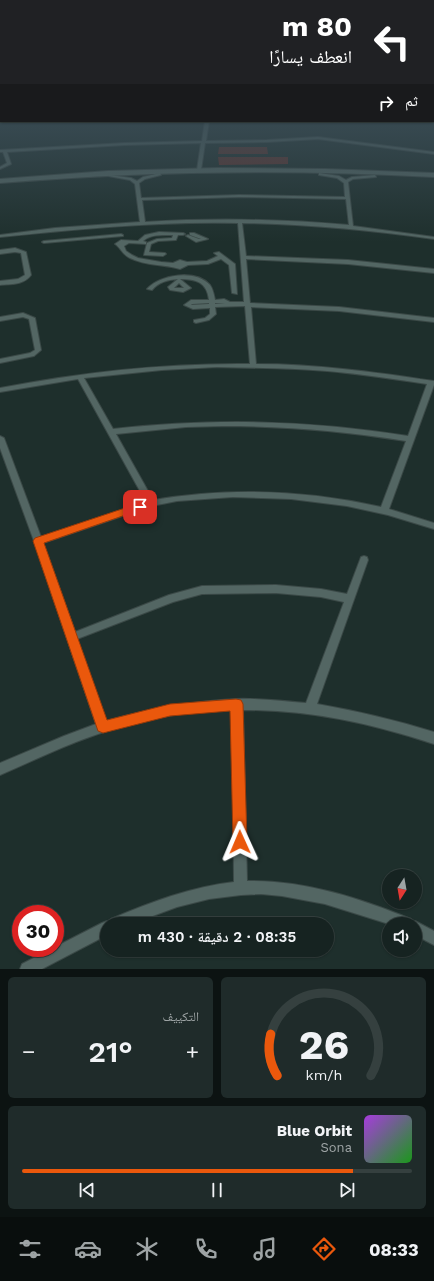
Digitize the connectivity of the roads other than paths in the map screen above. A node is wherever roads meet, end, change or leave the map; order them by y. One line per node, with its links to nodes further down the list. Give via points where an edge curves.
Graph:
1 (5, 152): 3 (street, via 7,166)
2 (202, 152): 4 (street)
3 (0, 168)
4 (199, 170): 8 (street); 9 (street, via 329,170)
5 (160, 174): 6 (street); 8 (street); 15 (street, via 141,179)
6 (320, 174): 10 (street); 14 (street, via 338,177)
7 (71, 175): 8 (street); 12 (street); 13 (street)
8 (108, 175): 12 (street); 15 (street, via 131,179)
9 (434, 175)
10 (375, 176): 11 (street); 14 (street, via 352,178)
11 (434, 179)
12 (50, 180): 16 (street)
13 (0, 181)
14 (346, 182): 17 (street)
15 (137, 183): 18 (street)
16 (0, 184)
17 (348, 198): 18 (street, via 239,196); 22 (street)
18 (140, 199): 20 (street)
19 (240, 221): 20 (street); 22 (street, via 288,221); 35 (street)
20 (143, 224): 21 (street)
21 (120, 225): 25 (street); 27 (street)
22 (351, 226): 26 (street)
23 (176, 234): 24 (street); 29 (street, via 150,235 141,239); 30 (street, via 174,239)
24 (188, 234)
25 (0, 236)
26 (434, 238)
27 (121, 241): 28 (street); 29 (street); 36 (street, via 124,252 137,259)
28 (44, 242)
29 (139, 243): 30 (street)
30 (149, 243): 33 (street, via 146,254)
31 (0, 252): 39 (street, via 18,251 24,255 28,276 25,279)
32 (217, 253): 34 (street)
33 (163, 254)
34 (221, 257): 36 (street, via 202,263); 41 (street, via 233,266)
35 (243, 257): 37 (street, via 326,260); 43 (street)
36 (177, 266): 38 (street)
37 (434, 271)
38 (179, 278): 40 (street, via 159,282); 42 (street, via 192,278 206,284 210,290)
39 (0, 283)
40 (150, 289)
41 (235, 293)
42 (212, 304): 43 (street); 46 (street, via 211,317)
43 (247, 304): 45 (street, via 347,310); 48 (street)
44 (0, 319): 47 (street, via 26,318 33,324 38,350 35,353)
45 (434, 320)
46 (196, 321)
47 (0, 360)
48 (253, 365): 49 (street, via 172,367); 50 (street, via 337,370)
49 (80, 376): 51 (street); 52 (street)
50 (433, 383): 54 (street)
51 (0, 390)
52 (111, 432): 54 (street, via 188,424 271,424 340,428); 55 (street)
53 (0, 438): 58 (street)
54 (410, 439): 56 (street)
55 (151, 503): 56 (street, via 187,497 264,495 340,502); 58 (street)
56 (384, 510): 57 (street)
57 (434, 526)
58 (38, 541): 61 (street)
59 (364, 560): 60 (street)
60 (350, 599): 61 (street, via 321,593 283,590 202,590 172,598); 63 (street)
61 (72, 637): 64 (street)
62 (236, 704): 63 (street); 64 (street, via 170,710); 67 (street)
63 (310, 708): 65 (street, via 366,718)
64 (103, 727): 66 (street)
65 (434, 738)
66 (0, 769)
67 (241, 888): 68 (street, via 167,904); 69 (street, via 265,888 319,896)
68 (134, 917)
69 (388, 917)
70 (100, 932): 73 (street)
71 (422, 932): 72 (street)
72 (434, 938)
73 (27, 969)

